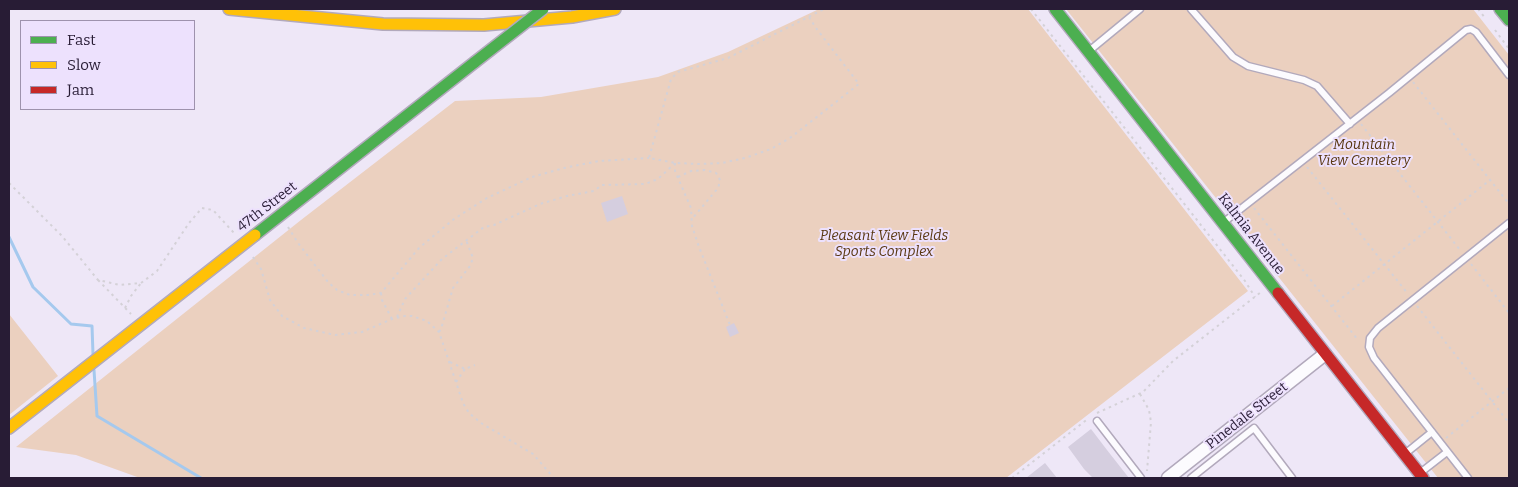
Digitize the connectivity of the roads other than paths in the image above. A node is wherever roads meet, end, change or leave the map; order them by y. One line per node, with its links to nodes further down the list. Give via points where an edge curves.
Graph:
1 (229, 9): 3 (main road, via 383,24 476,25 572,17)
2 (543, 9): 17 (main road, 47th Street, bridge)
3 (615, 9)
4 (1055, 9): 9 (main road, Kalmia Avenue)
5 (1140, 9): 9 (lane)
6 (1191, 9): 11 (lane, via 1233,57 1248,66 1318,86)
7 (1500, 9): 8 (main road)
8 (1509, 20)
9 (1088, 51): 12 (main road, Kalmia Avenue)
10 (1509, 75): 11 (lane, via 1480,37 1471,29 1466,30)
11 (1350, 124): 12 (lane)
12 (1223, 223): 14 (main road, Kalmia Avenue)
13 (1509, 223): 19 (lane, via 1378,328 1370,338 1368,347 1382,369)
14 (1325, 354): 16 (street, Pinedale Street); 21 (main road, Kalmia Avenue)
15 (1094, 417): 23 (lane)
16 (1245, 418): 18 (lane); 24 (street, Pinedale Street)
17 (9, 428)
18 (1254, 428): 25 (lane); 26 (lane)
19 (1432, 432): 20 (lane); 21 (lane)
20 (1447, 452): 22 (lane); 27 (lane)
21 (1404, 454): 22 (main road, Kalmia Avenue)
22 (1421, 476)
23 (1143, 477)
24 (1171, 478)
25 (1191, 478)
26 (1292, 478)
27 (1468, 478)

